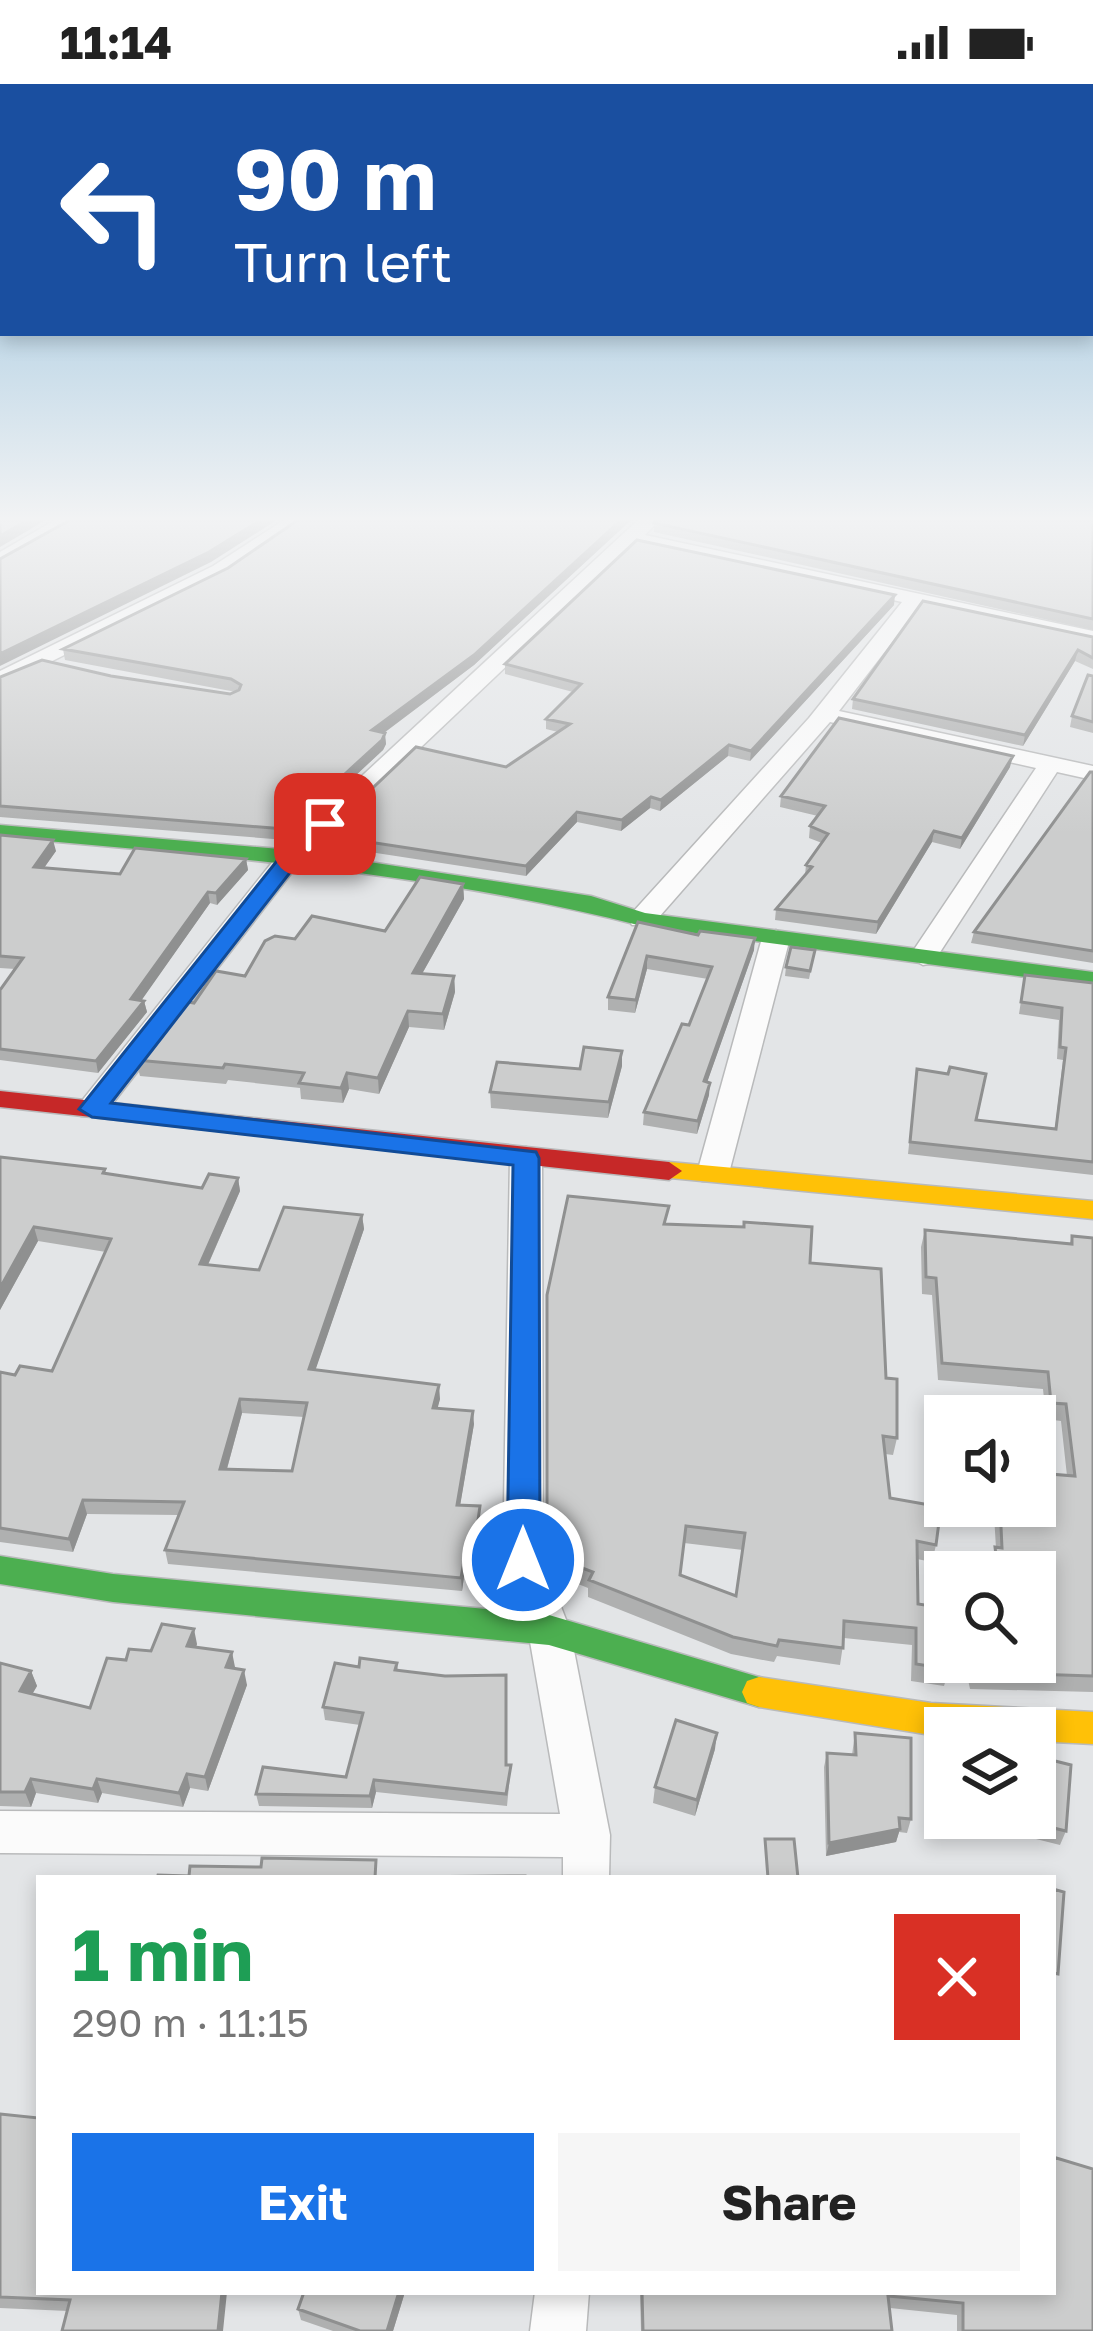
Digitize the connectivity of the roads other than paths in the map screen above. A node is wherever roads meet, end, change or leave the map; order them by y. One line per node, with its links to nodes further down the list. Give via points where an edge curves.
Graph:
1 (110, 625): 6 (street)
2 (537, 625): 11 (street)
3 (895, 625): 7 (street)
4 (1038, 625): 5 (street)
5 (1093, 637)
6 (0, 680)
7 (828, 715): 8 (street); 12 (street)
8 (1050, 764): 9 (street); 14 (street)
9 (1093, 773)
10 (0, 832): 11 (main road)
11 (291, 856): 12 (main road, via 590,903); 17 (street)
12 (642, 919): 13 (main road)
13 (776, 938): 14 (main road); 19 (street)
14 (923, 957): 15 (main road)
15 (1093, 979)
16 (0, 1099): 17 (main road)
17 (92, 1109): 18 (main road)
18 (526, 1158): 19 (main road); 22 (street, via 523,1560)
19 (712, 1173): 20 (main road)
20 (1093, 1210)
21 (0, 1570): 22 (main road)
22 (549, 1630): 23 (main road, via 742,1690 932,1719); 25 (street)
23 (1093, 1728)
24 (0, 1832): 25 (street)
25 (586, 1857)
26 (562, 2295): 27 (street)
27 (558, 2331)

